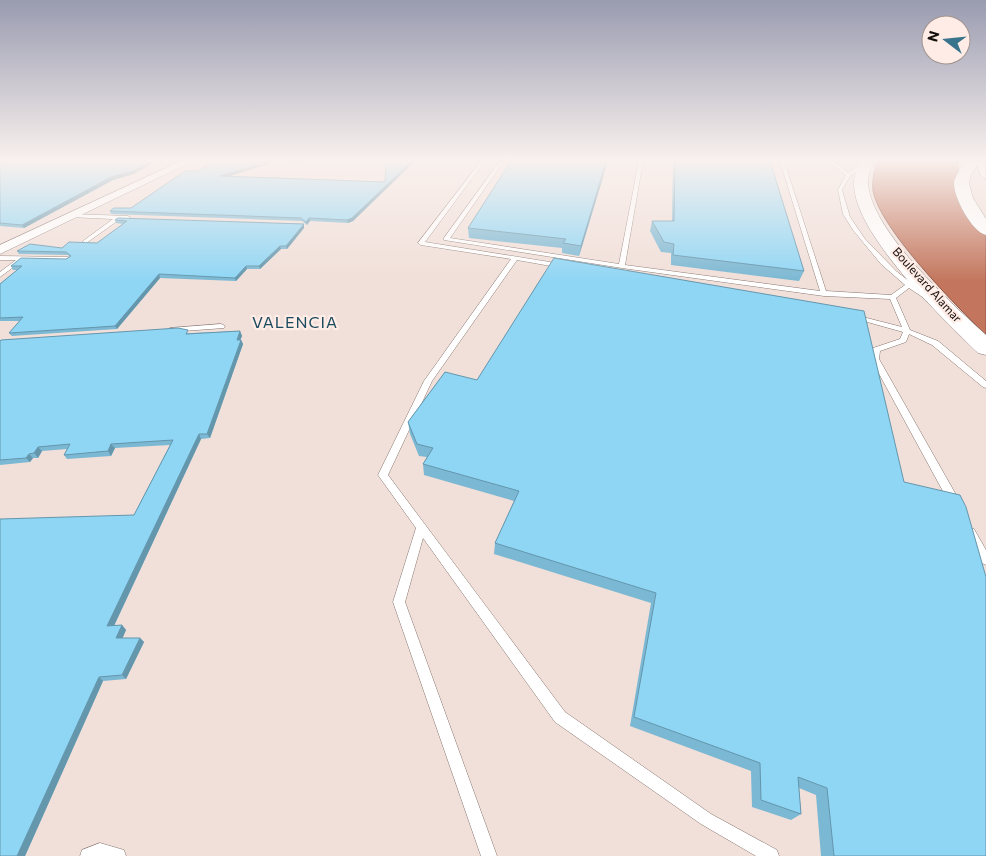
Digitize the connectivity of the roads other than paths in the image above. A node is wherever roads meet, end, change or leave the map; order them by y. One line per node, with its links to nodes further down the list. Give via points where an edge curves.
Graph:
1 (103, 201): 9 (street)
2 (452, 201): 19 (lane, via 421,243)
3 (473, 201): 21 (lane, via 446,239)
4 (634, 201): 21 (lane)
5 (795, 201): 25 (lane)
6 (843, 201): 24 (lane, via 846,216 876,255)
7 (866, 201): 27 (highway, Boulevard Alamar, via 883,235)
8 (967, 201): 12 (highway)
9 (71, 216): 10 (lane); 13 (street)
10 (118, 218): 11 (lane); 15 (lane)
11 (137, 219)
12 (986, 230)
13 (24, 238): 14 (street); 16 (street)
14 (0, 241)
15 (85, 242)
16 (0, 250)
17 (0, 258): 18 (lane)
18 (22, 258): 20 (lane); 23 (lane)
19 (515, 258): 22 (lane); 36 (lane, via 428,381 383,475)
20 (68, 259)
21 (622, 266): 25 (lane)
22 (573, 268)
23 (0, 275)
24 (908, 286): 26 (lane); 27 (lane)
25 (824, 294): 26 (lane)
26 (892, 297): 31 (lane)
27 (947, 310): 32 (highway, Boulevard Alamar)
28 (845, 314): 31 (lane)
29 (222, 326): 30 (lane)
30 (164, 330)
31 (907, 331): 33 (lane, via 935,343); 34 (lane, via 903,340 876,350 875,359)
32 (986, 348)
33 (986, 385)
34 (962, 516)
35 (967, 525): 37 (lane)
36 (420, 527): 40 (lane, via 399,602); 41 (lane, via 560,717 706,819)
37 (986, 560)
38 (88, 856): 39 (lane, via 100,851)
39 (118, 856)
40 (489, 856)
41 (771, 856)

